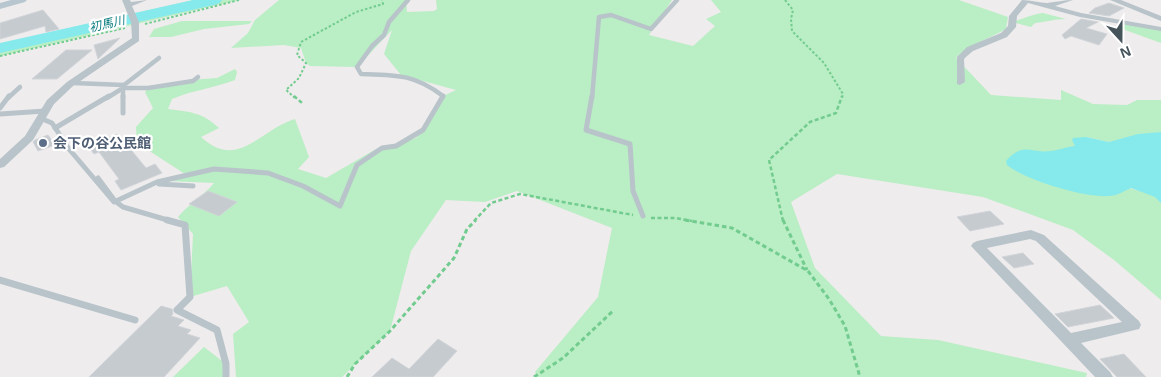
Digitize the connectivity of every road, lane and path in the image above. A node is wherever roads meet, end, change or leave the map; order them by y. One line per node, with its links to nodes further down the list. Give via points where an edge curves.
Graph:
1 (22, 0): 12 (main road)
2 (143, 0): 11 (street)
3 (239, 0): 15 (path)
4 (382, 0): 24 (path, via 383,4 356,12 301,42 297,55 306,63 299,78 286,90)
5 (408, 0): 31 (lane, via 357,66 361,74 400,75 430,86 443,96 423,130 396,146 382,148 357,165 340,206 303,186 268,173 214,169)
6 (677, 0): 34 (lane, via 651,29 611,15 599,17 593,94 586,130 630,144 633,192)
7 (785, 0): 35 (path, via 792,10 790,18 796,39 816,53 844,94 836,113 810,122 769,160 783,221)
8 (1026, 0): 13 (street); 20 (street, via 1014,16 1012,28 1004,35 964,54 960,59)
9 (1069, 0): 13 (street)
10 (1114, 0): 14 (street)
11 (128, 2): 15 (street)
12 (0, 6)
13 (1046, 6): 16 (street)
14 (1161, 19)
15 (134, 21): 17 (path); 21 (street, via 136,39)
16 (1161, 29)
17 (0, 56)
18 (159, 58): 22 (lane)
19 (198, 77): 22 (lane, via 193,81 148,88)
20 (960, 82)
21 (72, 83): 22 (lane); 28 (street, via 50,102)
22 (123, 86): 26 (lane); 29 (lane)
23 (20, 87): 25 (lane)
24 (302, 103)
25 (0, 108)
26 (122, 113)
27 (0, 114): 28 (lane)
28 (42, 114): 29 (lane); 30 (street, via 29,138)
29 (55, 128): 33 (lane, via 79,161 106,186)
30 (0, 165)
31 (154, 184): 32 (lane); 33 (lane)
32 (193, 186)
33 (114, 202): 40 (lane, via 152,217 185,225 190,297 177,310 217,330)
34 (643, 216): 35 (path, via 732,228); 41 (path, via 520,194 491,202 467,229 454,258 390,332 355,364)
35 (808, 271): 43 (path, via 845,326)
36 (0, 280): 38 (lane)
37 (614, 310): 42 (path, via 563,358)
38 (135, 320)
39 (1068, 340): 39 (street, via 1009,279 977,246 1031,234 1040,238 1134,325); 44 (street)
40 (226, 377)
41 (347, 377)
42 (534, 377)
43 (860, 377)
44 (1105, 377)

